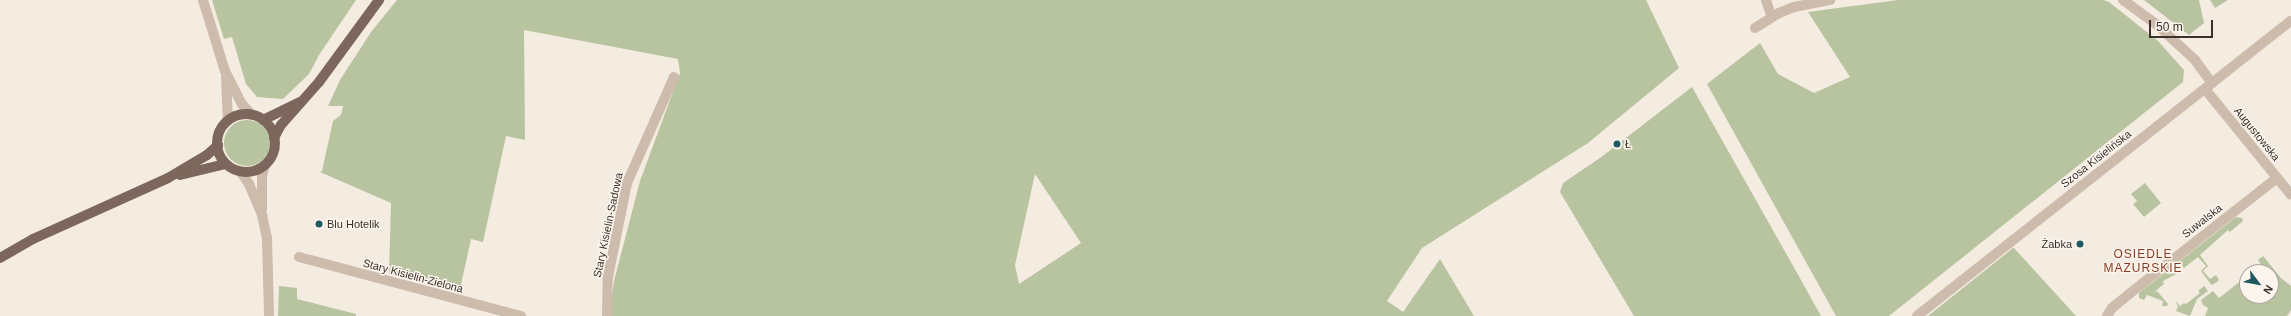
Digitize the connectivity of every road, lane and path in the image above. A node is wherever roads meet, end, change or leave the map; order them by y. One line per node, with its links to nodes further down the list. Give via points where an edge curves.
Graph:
1 (204, 0): 9 (street)
2 (379, 0): 12 (main road)
3 (1766, 0): 6 (street)
4 (1830, 0): 6 (street, via 1794,7)
5 (2123, 0): 11 (street, Augustowska, via 2156,24 2195,60)
6 (1772, 17): 8 (street)
7 (2291, 21): 11 (street, Szosa Kisielińska)
8 (1755, 28)
9 (225, 70): 13 (street, via 242,104); 15 (street)
10 (674, 77): 29 (street, Stary Kisielin-Sadowa, via 627,183 608,277)
11 (2208, 86): 22 (street, Augustowska); 30 (street, Szosa Kisielińska)
12 (302, 101): 14 (main road); 16 (main road)
13 (252, 115): 14 (main road); 15 (main road, via 238,116)
14 (263, 120): 16 (main road, via 270,126)
15 (228, 121): 17 (main road, via 221,130)
16 (274, 138): 19 (main road, via 273,153)
17 (218, 145): 18 (main road, via 219,153); 21 (main road, via 207,155)
18 (226, 164): 20 (main road); 21 (main road)
19 (265, 165): 20 (main road, via 249,172); 24 (street, via 262,176)
20 (240, 171): 24 (street, via 249,184)
21 (168, 178): 26 (main road, via 33,239)
22 (2277, 178): 23 (street, Augustowska); 31 (street, Suwalska, via 2129,294 2112,308)
23 (2291, 195)
24 (262, 215): 27 (street, via 269,261)
25 (299, 257): 28 (street, Stary Kisielin-Zielona)
26 (0, 258)
27 (269, 316)
28 (519, 316)
29 (607, 316)
30 (1917, 316)
31 (2107, 316)

